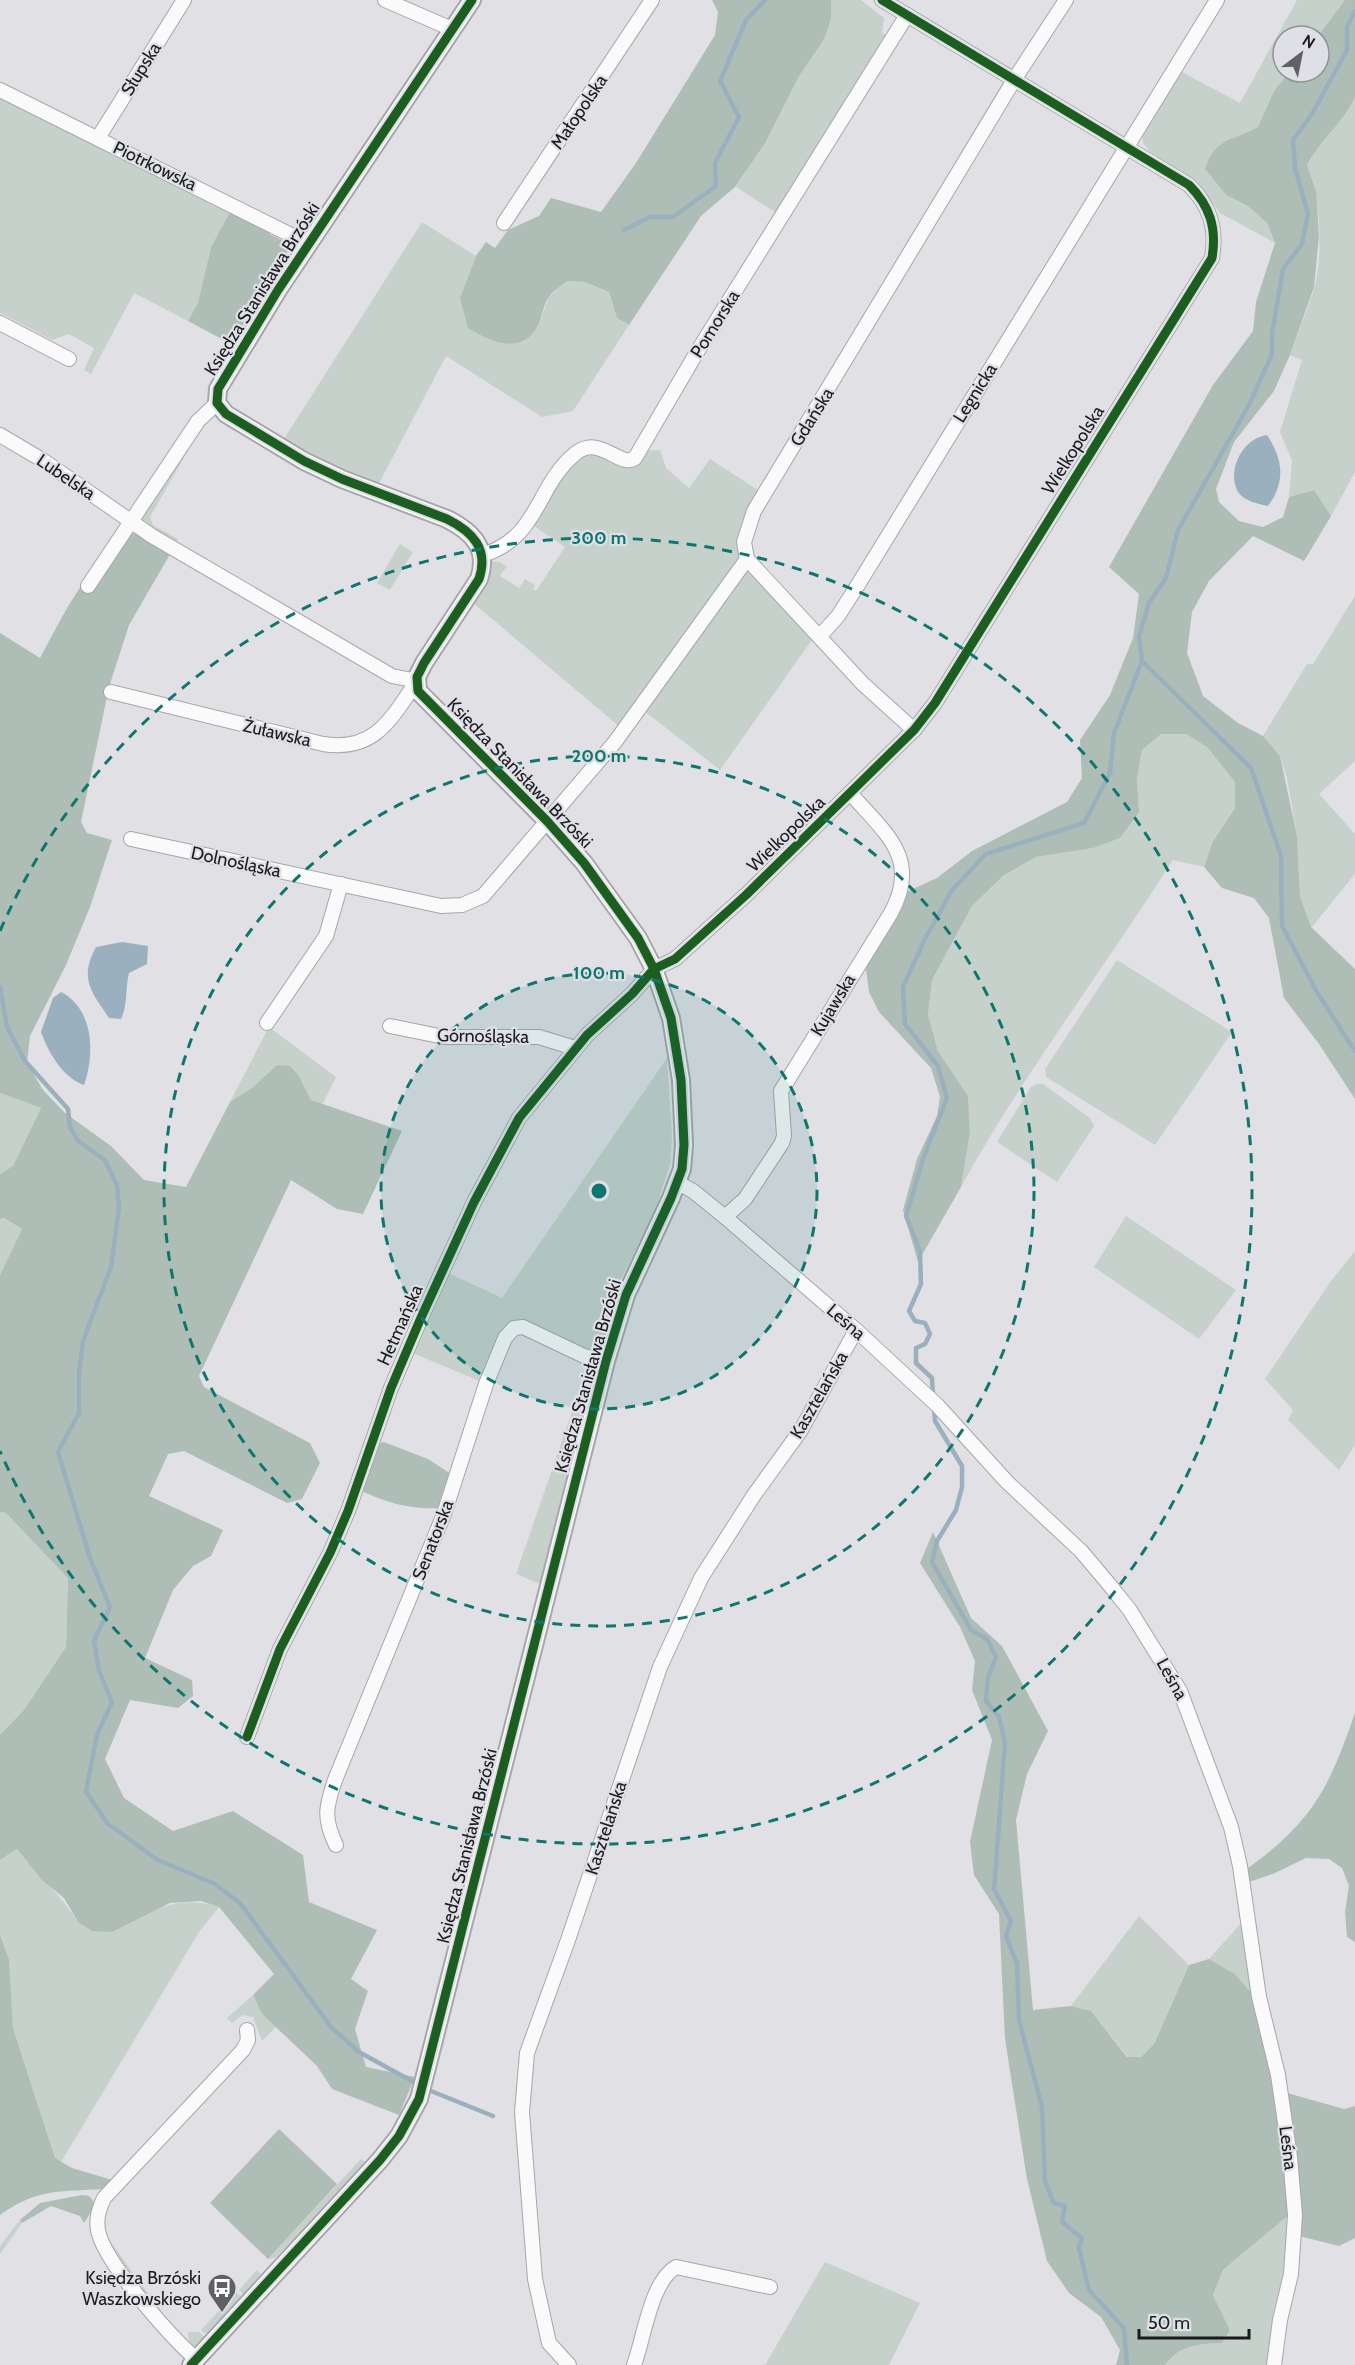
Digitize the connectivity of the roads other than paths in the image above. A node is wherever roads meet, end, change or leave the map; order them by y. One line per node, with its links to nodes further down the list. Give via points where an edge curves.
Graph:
1 (184, 0): 12 (street, Słupska)
2 (386, 0): 9 (street)
3 (472, 0): 9 (street, Księdza Stanisława Brzóski)
4 (652, 0): 14 (street, Małopolska)
5 (882, 0): 8 (street, Wielkopolska)
6 (1066, 0): 10 (street, Gdańska)
7 (1217, 0): 13 (street)
8 (907, 15): 10 (street, Wielkopolska); 21 (street, Pomorska, via 635,458 623,460 597,447 577,452 556,476 518,535 504,547)
9 (452, 29): 15 (street, Księdza Stanisława Brzóski)
10 (1014, 80): 13 (street, Wielkopolska); 22 (street, Gdańska, via 754,511 744,542)
11 (0, 90): 12 (street, Piotrkowska)
12 (98, 138): 15 (street, Piotrkowska)
13 (1126, 146): 24 (street, Legnicka, via 838,616); 27 (street, Wielkopolska, via 1189,185 1201,197 1213,225 1212,258 935,703)
14 (504, 223)
15 (309, 244): 18 (street, Księdza Stanisława Brzóski, via 218,389)
16 (0, 323): 17 (street)
17 (69, 359)
18 (217, 403): 20 (street, Księdza Stanisława Brzóski, via 198,421); 21 (street, Księdza Stanisława Brzóski, via 226,414 304,461 462,527 476,539)
19 (0, 435): 20 (street, Lubelska)
20 (131, 521): 23 (street, Księdza Stanisława Brzóski); 25 (street, via 392,676)
21 (482, 555): 25 (street, via 479,579 424,663)
22 (747, 560): 24 (street); 29 (street, via 660,683)
23 (88, 586)
24 (820, 636): 27 (street, via 863,684)
25 (417, 681): 26 (street, Żuławska, via 383,727 363,742 348,746 323,744); 29 (street, Księdza Stanisława Brzóski, via 425,701)
26 (111, 693)
27 (914, 730): 28 (street, Wielkopolska)
28 (851, 794): 32 (street, Wielkopolska, via 675,959); 37 (street, Kujawska, via 898,851 904,876 901,892 781,1091 782,1143 745,1199)
29 (548, 821): 31 (street, Dolnośląska, via 483,896 462,905 441,906); 32 (street, Księdza Stanisława Brzóski, via 618,908)
30 (131, 839): 31 (street, Dolnośląska)
31 (341, 884): 33 (street, via 326,936)
32 (654, 969): 35 (street, Hetmańska); 36 (street, Księdza Stanisława Brzóski, via 671,1018 681,1080 684,1145)
33 (267, 1023)
34 (390, 1026): 35 (street, Górnośląska, via 444,1037 539,1037)
35 (574, 1048): 40 (street, Hetmańska, via 519,1118 474,1202 391,1388 348,1511 280,1649)
36 (678, 1183): 37 (street, Leśna); 39 (street, Księdza Stanisława Brzóski, via 626,1295)
37 (725, 1217): 38 (street, Leśna)
38 (856, 1330): 45 (street, Kasztelańska, via 801,1430 700,1578 660,1667 530,2042 522,2112 535,2279 549,2343); 47 (street, Leśna, via 937,1405 1006,1482 1081,1551 1129,1609 1180,1691 1216,1782 1240,1866 1251,1951 1278,2075 1291,2168 1295,2215 1291,2274)
39 (606, 1361): 41 (street, Senatorska, via 584,1356 523,1327 514,1328 505,1338 444,1514 335,1780 326,1807); 44 (street, Księdza Stanisława Brzóski, via 423,2088 411,2117 380,2160)
40 (247, 1737)
41 (336, 1845)
42 (247, 2030): 44 (street, via 243,2050 104,2198 98,2214 101,2240 114,2262)
43 (770, 2287): 46 (street, via 676,2267 666,2273 659,2287)
44 (193, 2362)
45 (569, 2365)
46 (634, 2365)
47 (1274, 2365)

